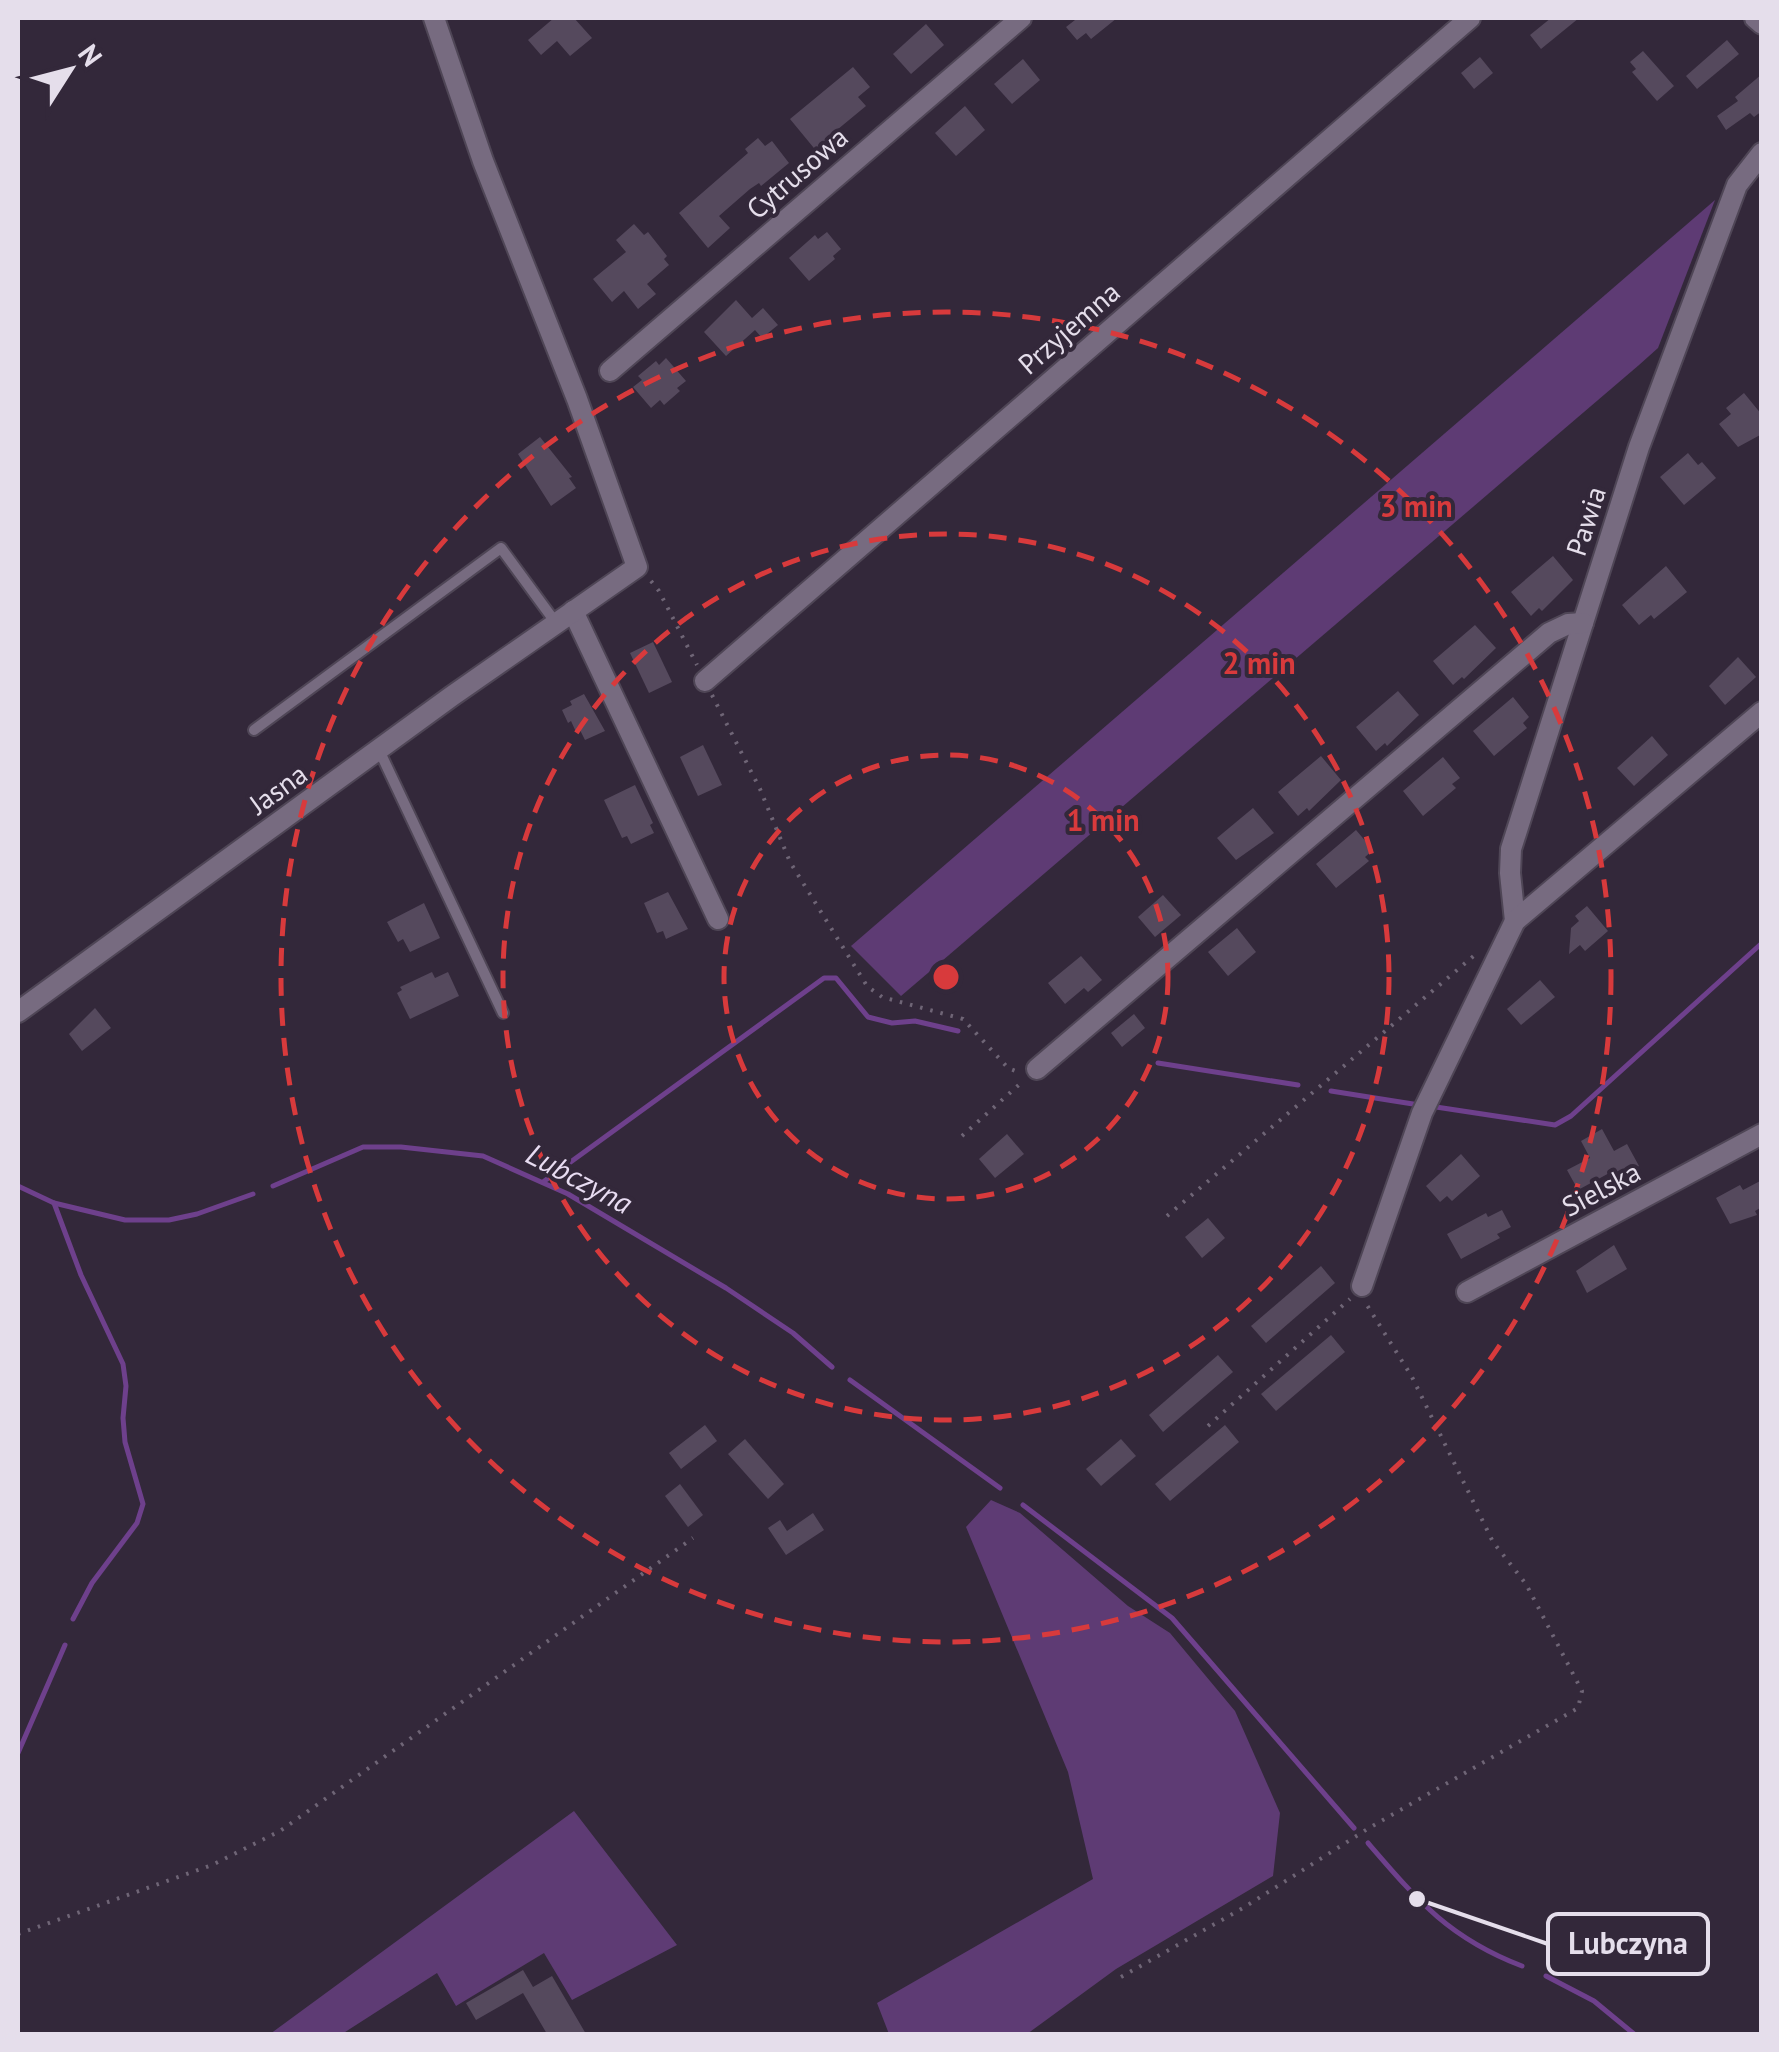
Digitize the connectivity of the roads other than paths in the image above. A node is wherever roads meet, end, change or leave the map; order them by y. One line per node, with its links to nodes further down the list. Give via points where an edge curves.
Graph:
1 (434, 18): 8 (street, Jasna, via 638,567)
2 (1020, 18): 7 (street, Cytrusowa)
3 (1470, 18): 10 (street, Przyjemna)
4 (1755, 18): 5 (street)
5 (1762, 24)
6 (1762, 153): 9 (street, Pawia, via 1736,185)
7 (610, 371)
8 (565, 617): 12 (lane, via 501,548); 13 (street, Jasna); 14 (street)
9 (1582, 623): 15 (street, Pawia, via 1511,849); 18 (street, via 1549,634)
10 (705, 681)
11 (1762, 712): 15 (street)
12 (254, 730)
13 (379, 750): 16 (street, Jasna); 17 (lane)
14 (718, 919)
15 (1515, 920): 20 (street, via 1422,1113)
16 (18, 1012)
17 (503, 1013)
18 (1038, 1069)
19 (1762, 1134): 21 (street, Sielska)
20 (1362, 1286)
21 (1467, 1292)

